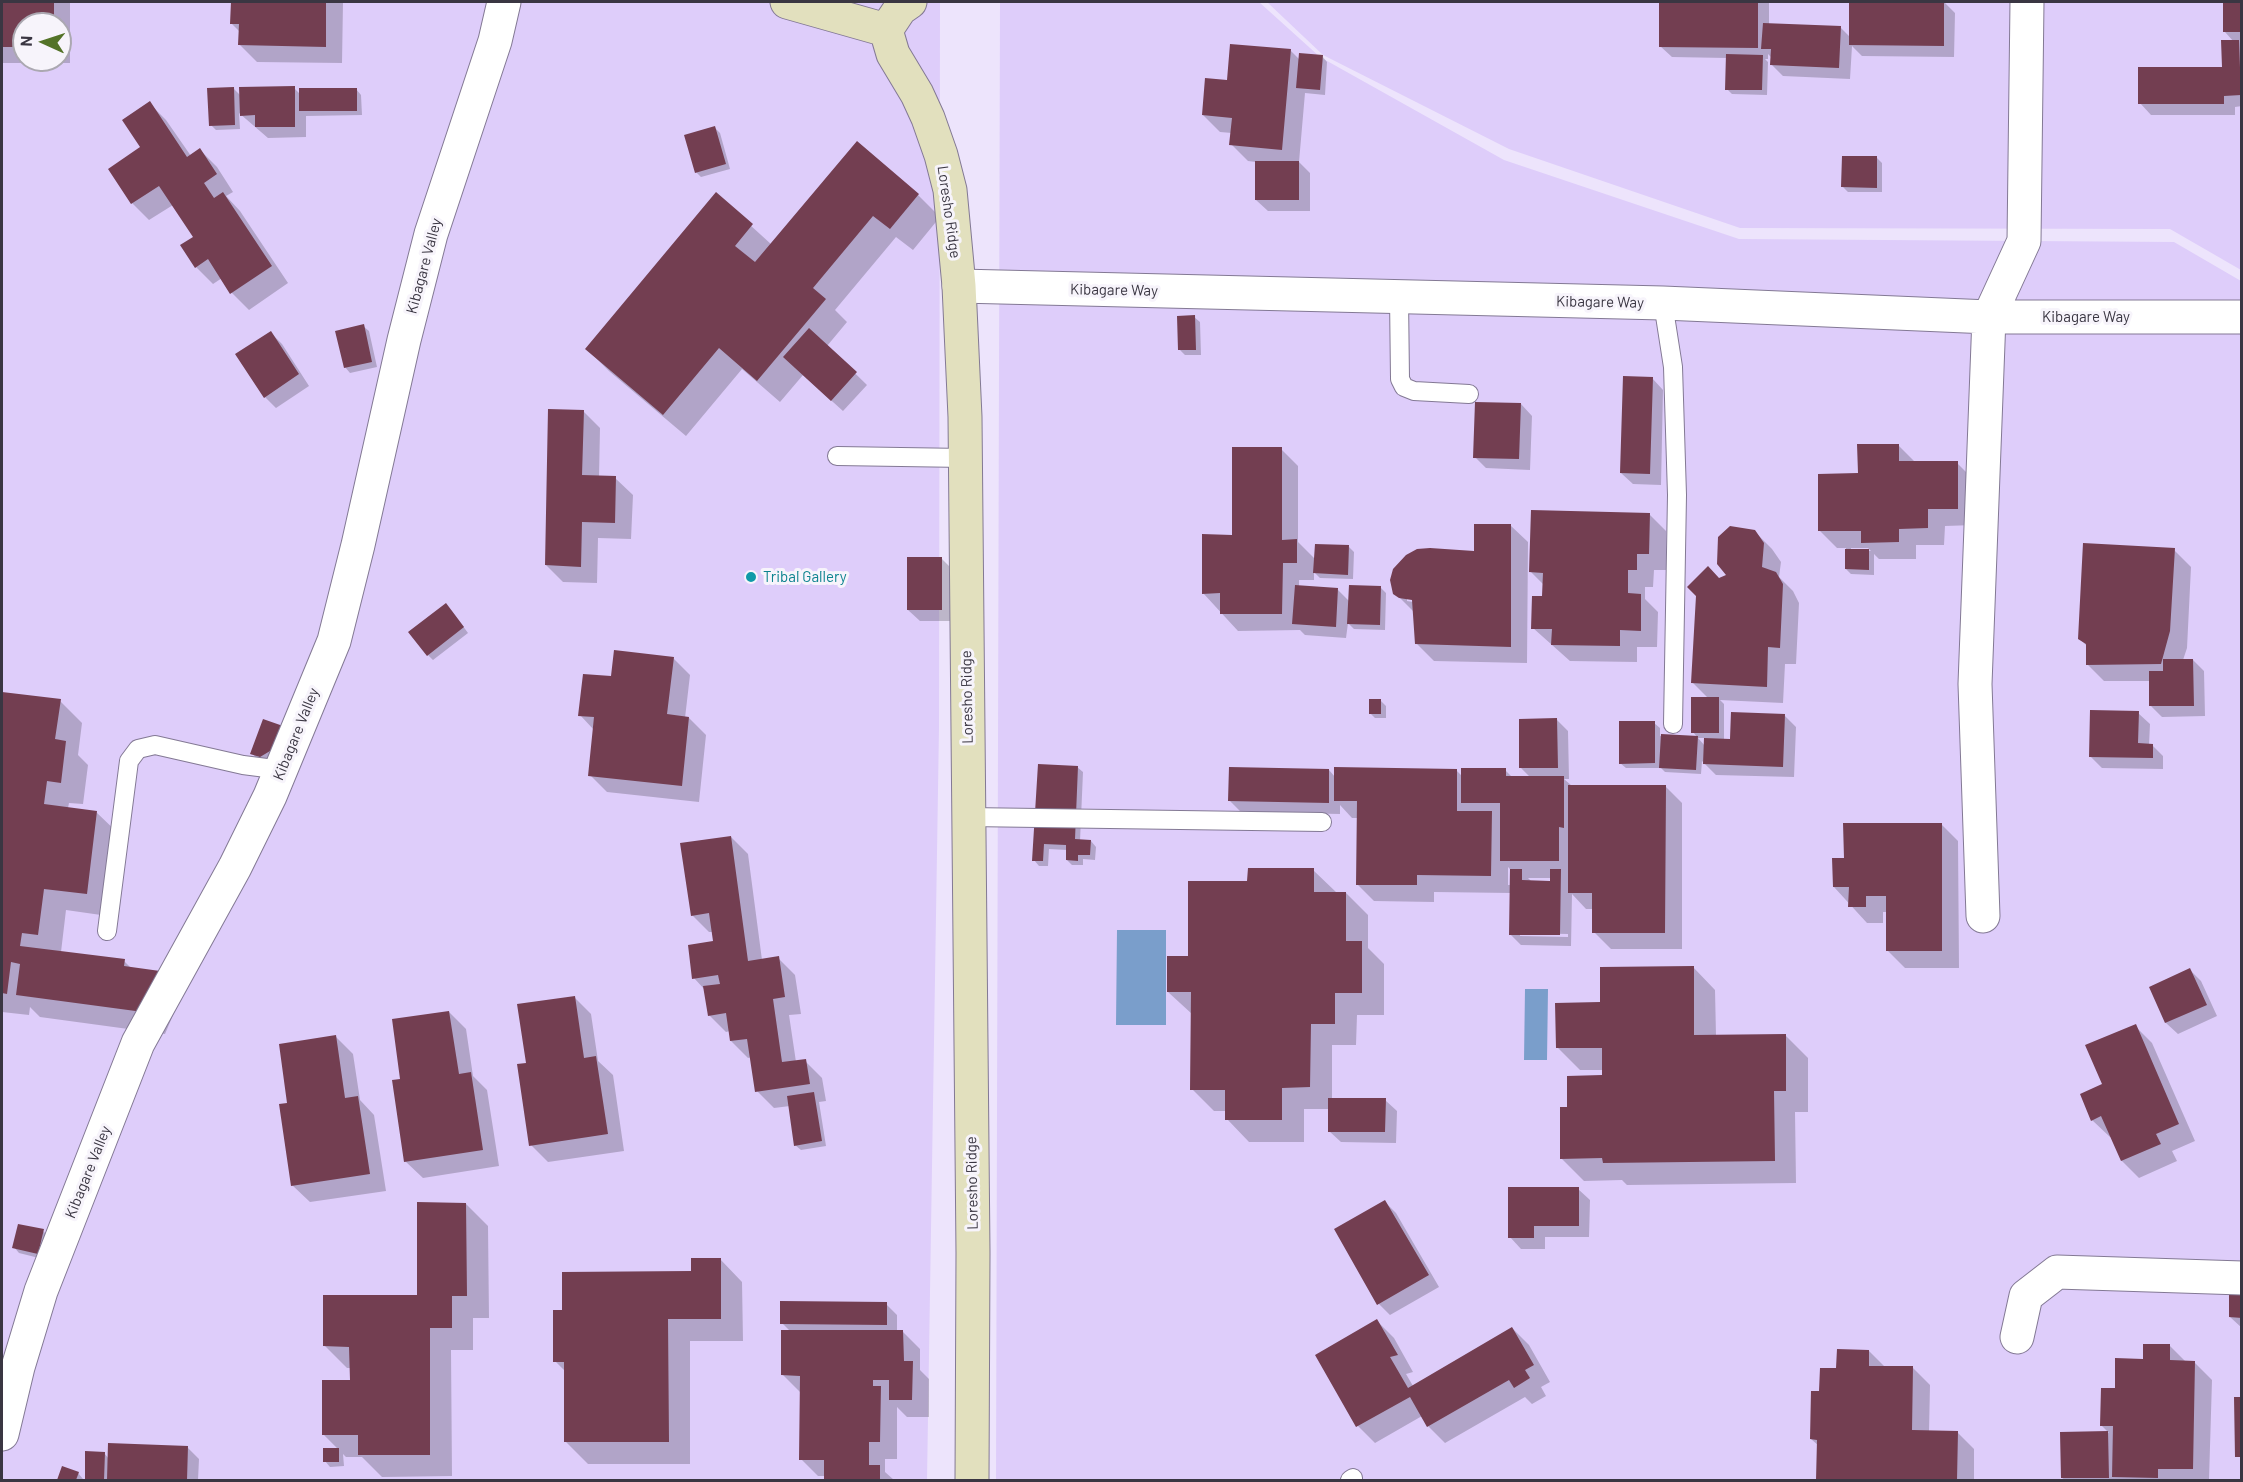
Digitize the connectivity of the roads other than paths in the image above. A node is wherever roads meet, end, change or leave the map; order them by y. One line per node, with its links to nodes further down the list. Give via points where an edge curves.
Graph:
1 (504, 2): 15 (street, Kibagare Valley, via 495,41 430,234 334,641)
2 (787, 2): 5 (main road)
3 (909, 2): 5 (main road)
4 (2027, 2): 10 (street, via 2024,241)
5 (886, 30): 6 (main road, Loresho Ridge, via 893,54 917,94 941,155 950,190)
6 (959, 286): 7 (street, Kibagare Way); 13 (main road, Loresho Ridge)
7 (1399, 297): 8 (street, Kibagare Way); 11 (lane, via 1400,379 1404,387)
8 (1663, 303): 10 (street, Kibagare Way); 14 (lane, via 1673,367 1677,495)
9 (2241, 316): 10 (street, Kibagare Way)
10 (1989, 317): 18 (street, via 1975,684)
11 (1469, 394)
12 (837, 456): 13 (lane)
13 (965, 458): 16 (main road, Loresho Ridge)
14 (1673, 724)
15 (282, 770): 19 (lane, via 154,745 138,749 129,761); 22 (street, Kibagare Valley, via 235,867 138,1043 41,1291)
16 (968, 817): 17 (lane); 23 (main road, Loresho Ridge)
17 (1322, 822)
18 (1983, 916)
19 (107, 931)
20 (2241, 1278): 21 (street, via 2057,1272 2026,1296)
21 (2017, 1337)
22 (2, 1434)
23 (972, 1480)

